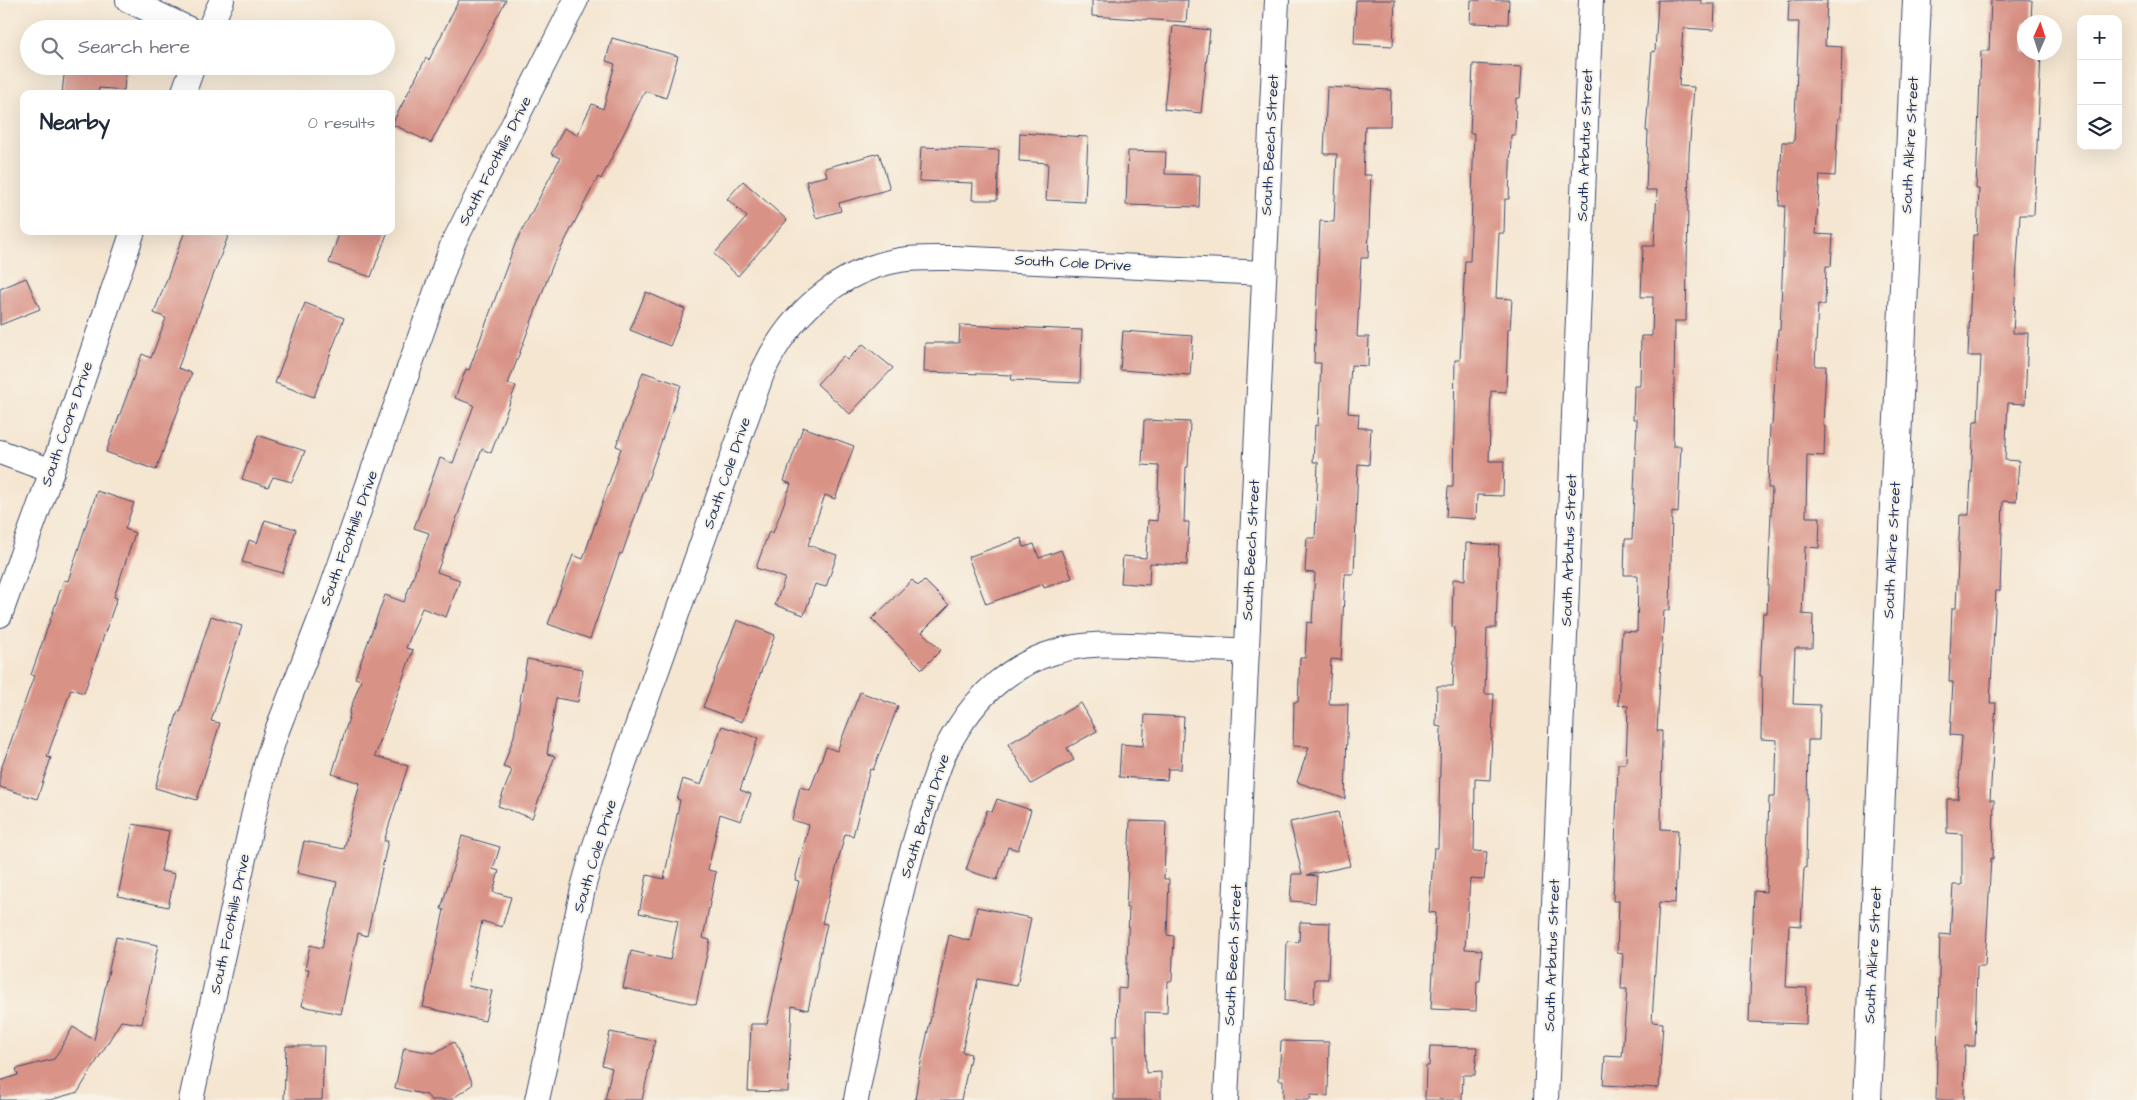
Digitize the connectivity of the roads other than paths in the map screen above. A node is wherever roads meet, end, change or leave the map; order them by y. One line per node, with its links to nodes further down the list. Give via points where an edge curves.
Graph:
1 (128, 0): 7 (street)
2 (222, 0): 8 (street)
3 (576, 0): 17 (street, South Foothills Drive, via 452,246 329,596 273,742 253,817)
4 (1276, 0): 12 (street, South Beech Street)
5 (1591, 0): 21 (street, South Arbutus Street)
6 (1917, 0): 22 (street, South Alkire Street)
7 (170, 20)
8 (213, 20)
9 (191, 75): 10 (street)
10 (185, 90)
11 (132, 235): 14 (street, South Coors Drive)
12 (1264, 272): 16 (street, South Beech Street); 18 (street, South Cole Drive, via 921,258 900,260 864,271 819,297 800,314 784,333 763,372 594,848)
13 (0, 452): 14 (street)
14 (52, 471): 15 (street, South Coors Drive)
15 (0, 615)
16 (1246, 651): 19 (street, South Braun Drive, via 1113,644 1074,646 1019,667 985,694 947,747 921,819 902,886); 20 (street, South Beech Street)
17 (191, 1100)
18 (537, 1100)
19 (856, 1100)
20 (1226, 1100)
21 (1546, 1100)
22 (1867, 1100)

